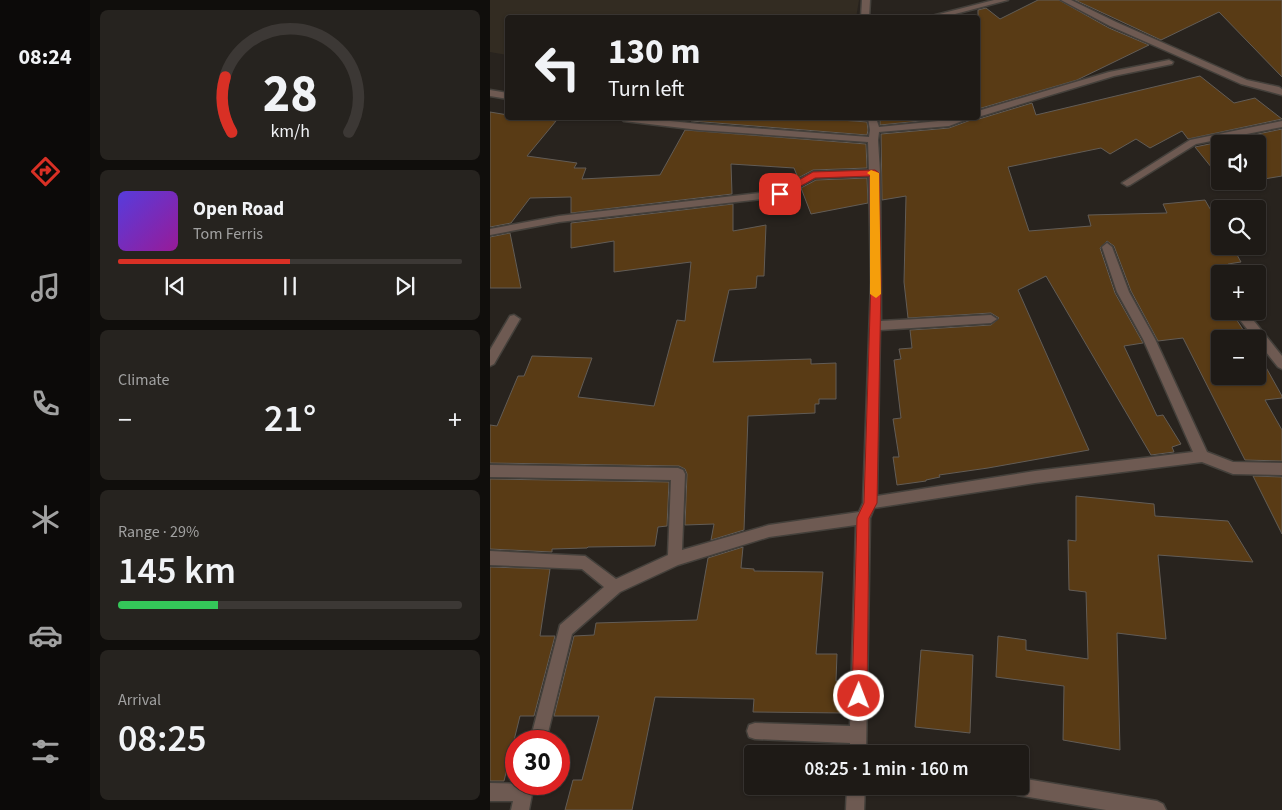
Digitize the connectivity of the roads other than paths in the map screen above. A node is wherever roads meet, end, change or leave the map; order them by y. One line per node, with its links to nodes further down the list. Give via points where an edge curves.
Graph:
1 (866, 0): 4 (street)
2 (1004, 0): 5 (street)
3 (1065, 0): 7 (street, via 1244,82)
4 (864, 15)
5 (941, 15)
6 (1169, 62): 10 (street, via 1112,74)
7 (1280, 90)
8 (490, 93): 9 (street)
9 (505, 96)
10 (980, 113)
11 (641, 120): 14 (street, via 699,127)
12 (959, 120): 14 (street)
13 (1282, 124): 16 (street, via 1193,142)
14 (874, 129): 15 (street)
15 (875, 173): 17 (street, via 813,175 780,194 559,219); 22 (street)
16 (1127, 183)
17 (490, 232)
18 (1107, 247): 25 (street, via 1123,292)
19 (514, 319): 23 (street)
20 (991, 319): 22 (street)
21 (1246, 320): 24 (street)
22 (875, 326): 28 (street)
23 (490, 361)
24 (1282, 364)
25 (1202, 456): 26 (street, via 1233,468); 28 (street, via 1035,477)
26 (1282, 469)
27 (490, 471): 31 (street, via 678,474)
28 (870, 503): 29 (street)
29 (863, 518): 31 (street, via 769,531); 35 (street)
30 (490, 558): 32 (street, via 585,563)
31 (675, 558): 32 (street)
32 (615, 587): 33 (street, via 565,630)
33 (541, 730)
34 (755, 730): 35 (street)
35 (858, 735): 36 (street)
36 (858, 745)
37 (1029, 788): 42 (street)
38 (490, 792): 40 (street)
39 (856, 795): 41 (street)
40 (523, 796)
41 (855, 810)
42 (1157, 810)

